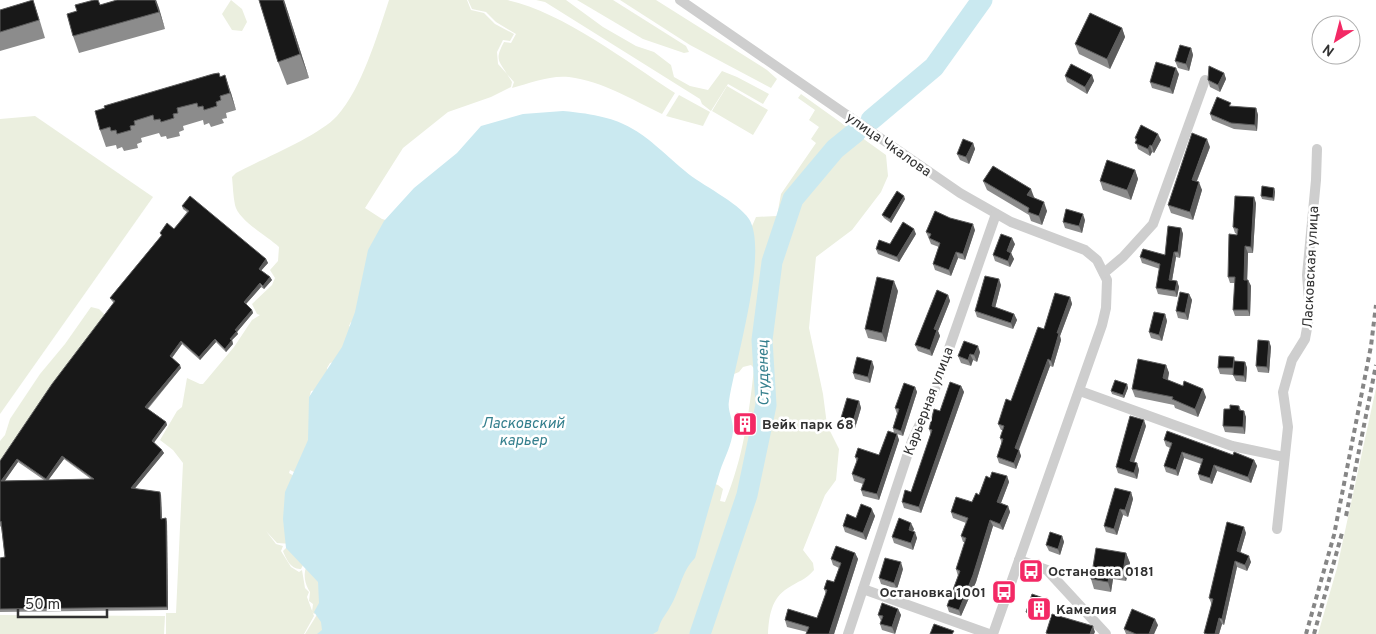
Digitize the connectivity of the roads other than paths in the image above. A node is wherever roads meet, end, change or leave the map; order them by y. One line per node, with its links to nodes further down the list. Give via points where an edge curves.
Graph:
1 (680, 0): 4 (street, улица Чкалова)
2 (1204, 80): 5 (street, via 1153,224)
3 (1317, 149): 7 (street, Ласковская улица, via 1307,275 1310,312 1305,338 1292,360 1283,392 1288,428)
4 (996, 214): 5 (street, улица Чкалова, via 1085,250 1097,260); 10 (street, Карьерная улица, via 931,400 912,441)
5 (1104, 273): 6 (street, улица Чкалова, via 1108,291 1106,308)
6 (1080, 391): 7 (street, via 1232,446); 9 (street, улица Чкалова)
7 (1284, 457): 8 (street, Ласковская улица)
8 (1277, 529)
9 (1019, 560): 13 (street, улица Чкалова); 14 (street, via 1047,570)
10 (863, 588): 11 (street, Карьерная улица); 12 (street)
11 (848, 634)
12 (989, 634)
13 (993, 634)
14 (1106, 634)

